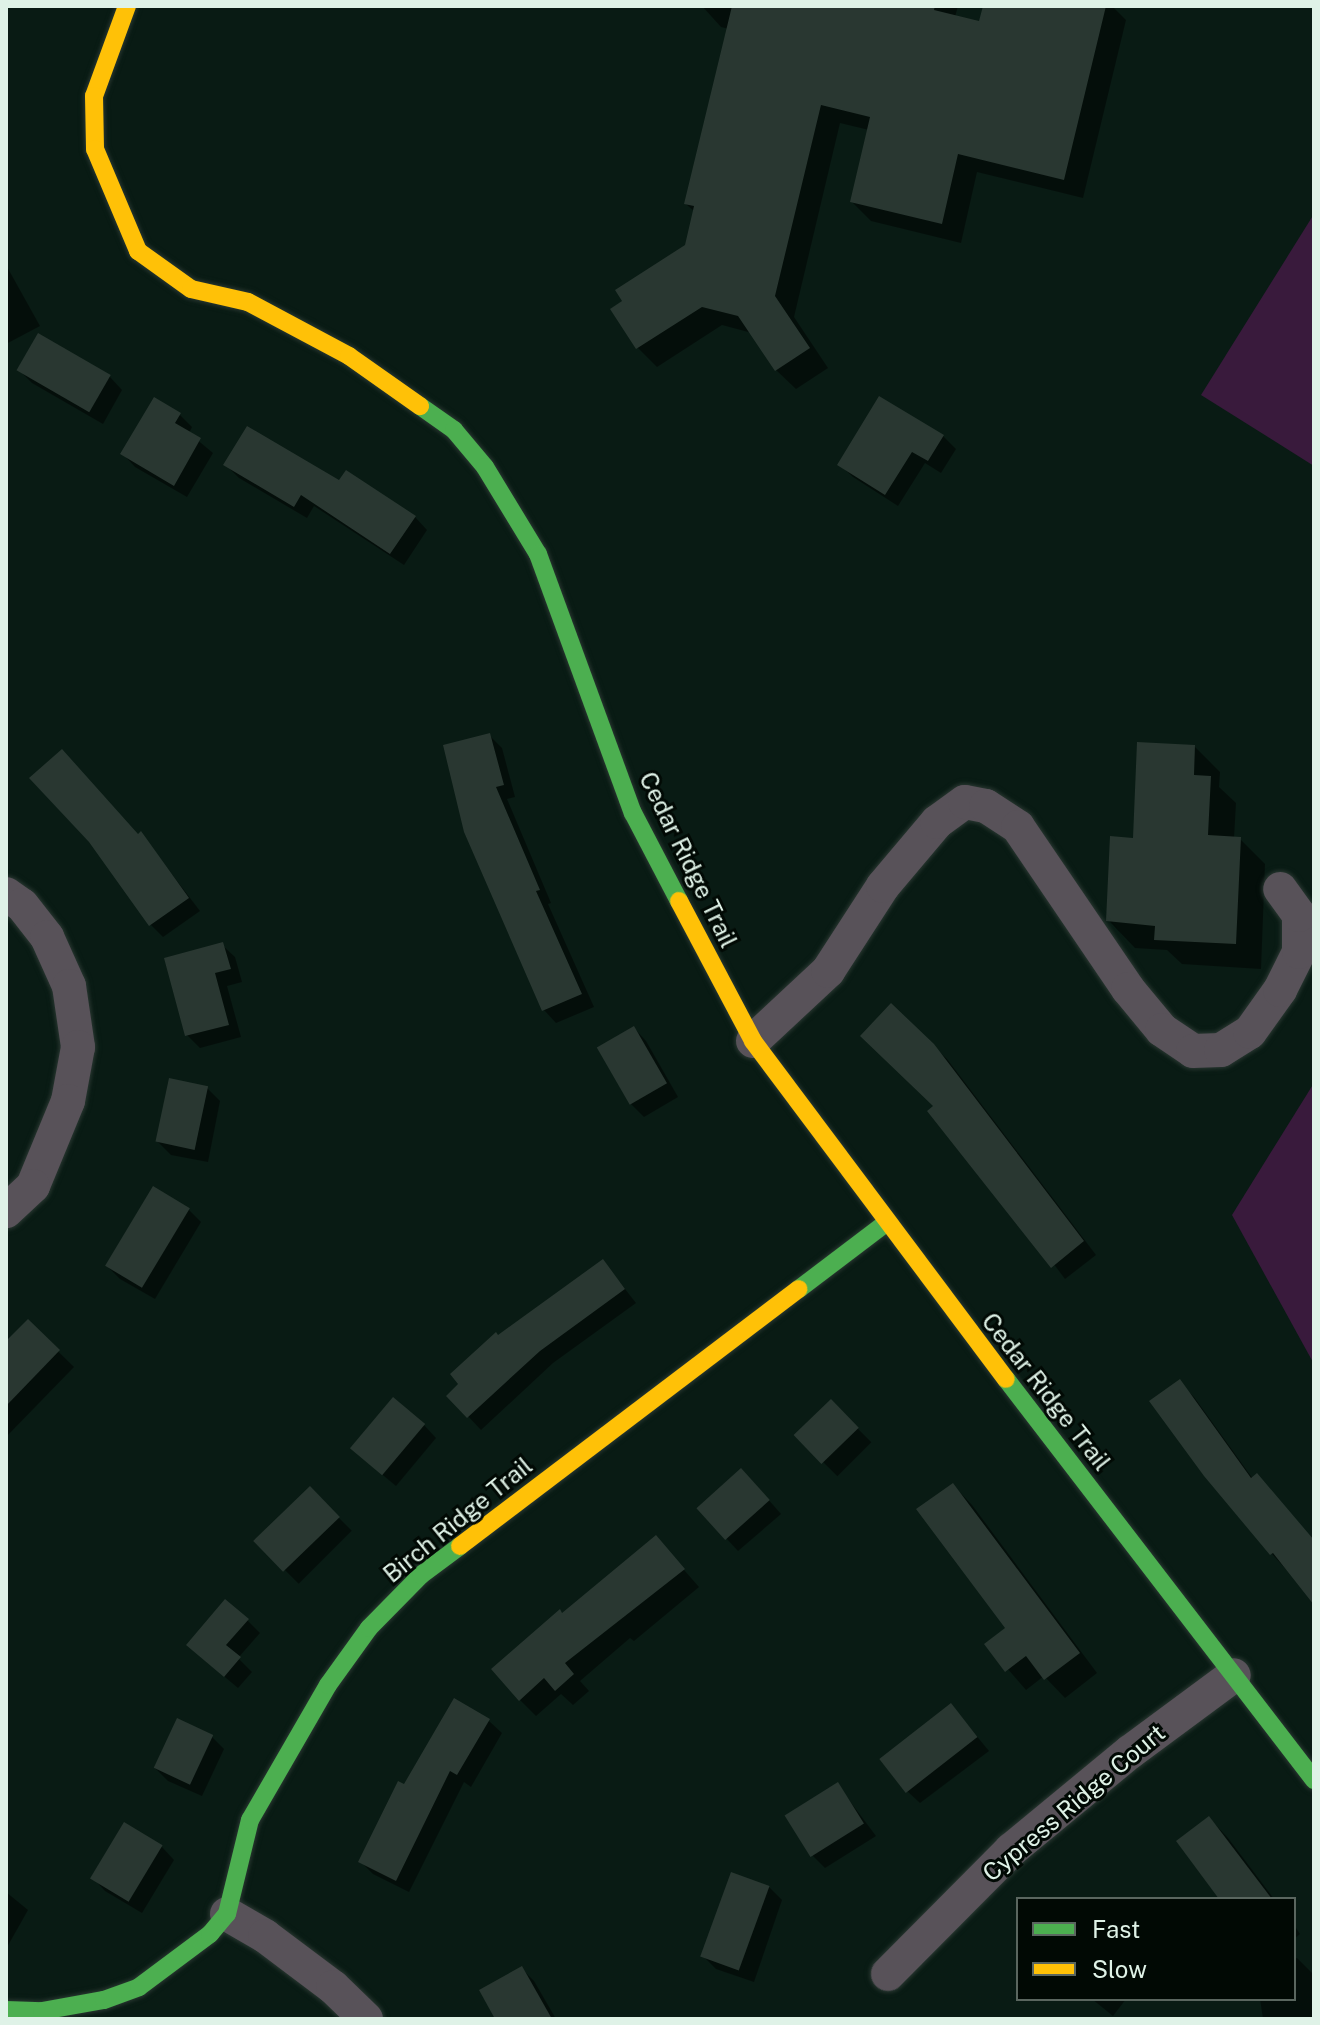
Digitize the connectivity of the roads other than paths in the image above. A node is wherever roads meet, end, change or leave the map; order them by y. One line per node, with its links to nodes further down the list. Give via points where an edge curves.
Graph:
1 (127, 6): 4 (street, Cedar Ridge Trail, via 94,96 95,149 138,251 191,289 248,302 349,356 454,430 485,467 538,554 633,813)
2 (1280, 889): 4 (street, via 1299,915 1299,952 1280,990 1250,1032 1221,1050 1193,1051 1162,1030 1128,989 1018,827 986,806 965,802 937,822 883,886 828,971)
3 (6, 894): 5 (street, via 47,937 69,986 78,1047 68,1101 33,1186)
4 (753, 1041): 6 (street, Cedar Ridge Trail)
5 (6, 1211)
6 (886, 1223): 7 (street, Cedar Ridge Trail); 9 (street, Birch Ridge Trail, via 421,1575 369,1628 328,1685 250,1820)
7 (1234, 1675): 8 (street, Cedar Ridge Trail); 10 (street, Cypress Ridge Court, via 1011,1850)
8 (1314, 1780)
9 (227, 1914): 11 (street, Birch Ridge Trail, via 176,1963 139,1987 104,2000 42,2011); 12 (street, via 322,1979)
10 (888, 1974)
11 (6, 2010)
12 (366, 2019)

